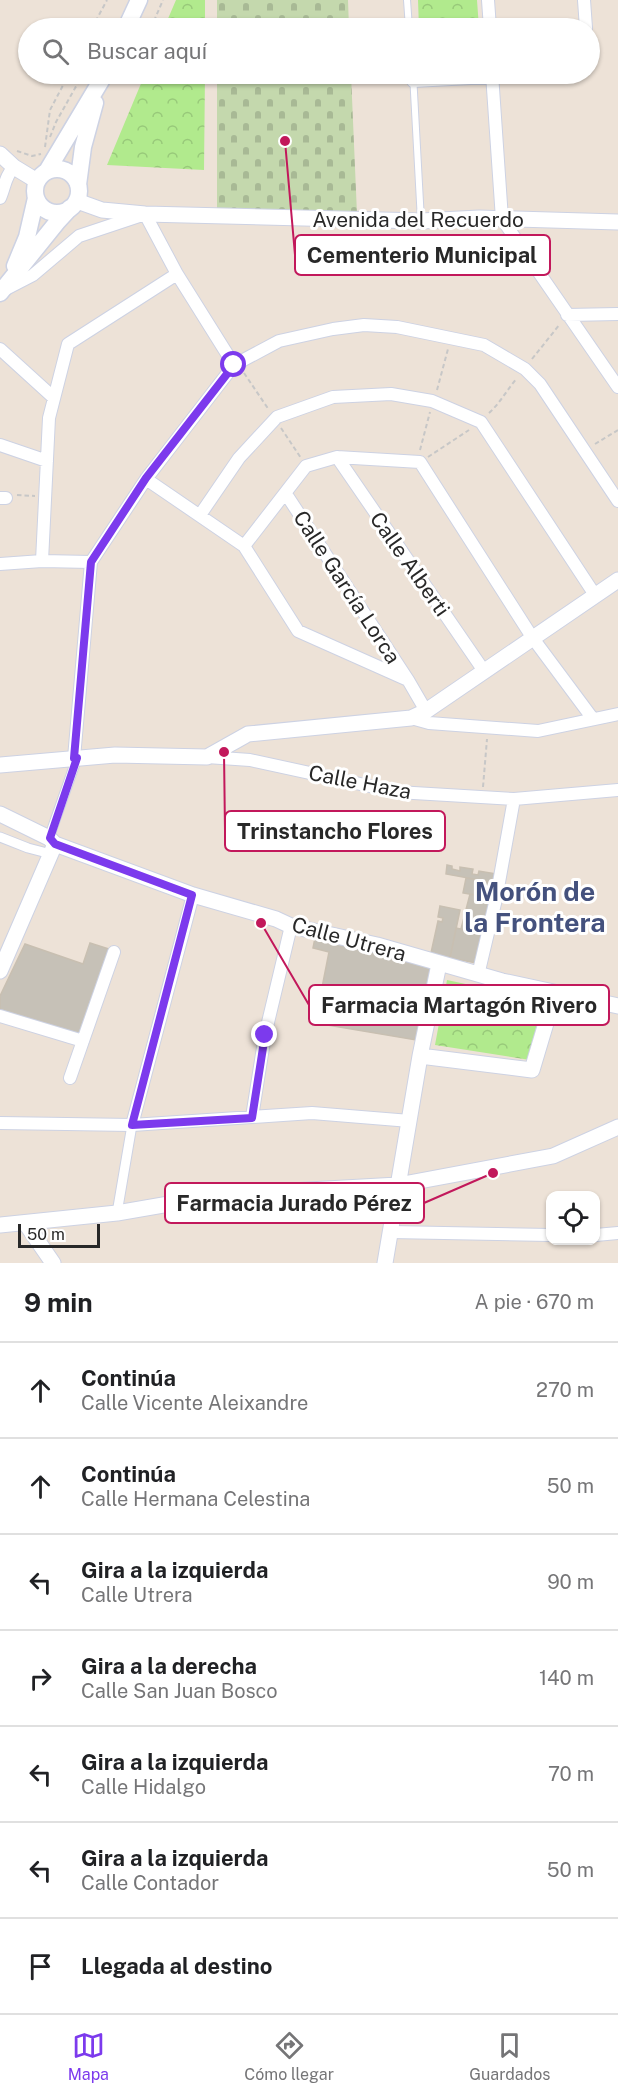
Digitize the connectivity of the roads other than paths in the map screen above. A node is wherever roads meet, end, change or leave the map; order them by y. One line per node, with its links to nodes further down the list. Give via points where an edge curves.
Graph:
1 (139, 0): 5 (main road)
2 (407, 0): 6 (lane)
3 (488, 0): 7 (street)
4 (584, 0): 8 (street)
5 (131, 18)
6 (408, 18)
7 (489, 18)
8 (585, 18)
9 (99, 84): 15 (main road)
10 (102, 84): 17 (main road, via 83,147)
11 (413, 84): 20 (lane)
12 (494, 84): 19 (street)
13 (0, 154): 14 (street)
14 (14, 167): 15 (street); 16 (street, via 7,174)
15 (40, 184): 17 (main road, via 59,169 66,171 75,179); 17 (main road, via 39,205 51,212 65,212); 23 (main road, via 27,237)
16 (0, 198)
17 (75, 198): 18 (street, Avenida del Recuerdo, via 102,210); 23 (main road)
18 (145, 214): 20 (street, Avenida del Recuerdo); 22 (street); 23 (street, via 79,236 33,275)
19 (502, 219): 20 (street, Avenida del Recuerdo); 21 (street, Avenida del Recuerdo); 25 (street)
20 (421, 221)
21 (618, 222)
22 (177, 274): 27 (street); 30 (street, via 68,344)
23 (1, 292)
24 (618, 314): 25 (street)
25 (567, 315): 28 (street)
26 (0, 349): 30 (street)
27 (234, 365): 34 (street); 36 (street, via 279,340 364,325 397,327 484,345 524,369 540,384)
28 (612, 372): 29 (street)
29 (618, 387)
30 (54, 398): 33 (street)
31 (0, 445): 33 (street)
32 (337, 457): 35 (street, via 306,466); 44 (street, via 420,462); 45 (street, Calle Alberti)
33 (47, 461): 39 (street)
34 (146, 478): 37 (street); 40 (street)
35 (286, 494): 38 (street); 46 (street, Calle García Lorca)
36 (618, 501)
37 (200, 515): 38 (street); 43 (street, via 238,458 277,417 333,397 391,394 432,401 481,422)
38 (244, 546): 46 (street, via 298,631)
39 (42, 561): 40 (street); 41 (street)
40 (91, 562): 53 (street)
41 (0, 564)
42 (618, 580): 43 (street)
43 (595, 596): 44 (street)
44 (532, 637): 45 (street); 51 (street)
45 (484, 671): 48 (street)
46 (408, 680): 48 (street, Calle García Lorca)
47 (618, 705): 51 (street)
48 (426, 711): 50 (street)
49 (618, 714): 51 (street)
50 (411, 718): 51 (street, via 429,723 538,731); 52 (street, via 248,734)
51 (597, 718)
52 (207, 757): 53 (street); 56 (street, Calle Haza, via 250,760 397,792)
53 (75, 758): 54 (street); 59 (street)
54 (0, 765)
55 (618, 790): 56 (street, Calle Haza)
56 (514, 799): 65 (street)
57 (0, 814): 59 (street, Calle Utrera)
58 (0, 837): 59 (street, via 28,848)
59 (52, 845): 60 (street, Calle Utrera); 64 (street)
60 (192, 895): 61 (street, Calle Utrera); 75 (street)
61 (291, 926): 63 (street, Calle Utrera); 72 (street, via 265,1035)
62 (114, 952): 69 (street)
63 (440, 964): 65 (street, Calle Utrera); 70 (street)
64 (0, 971)
65 (478, 975): 66 (street, Calle Utrera)
66 (555, 993): 67 (street, Calle Utrera); 70 (street, via 532,1070)
67 (618, 1006)
68 (0, 1016): 69 (street)
69 (83, 1041): 71 (street)
70 (420, 1056): 73 (street)
71 (70, 1078)
72 (252, 1118): 73 (street, via 312,1113); 75 (street)
73 (410, 1121): 77 (street)
74 (0, 1123): 75 (street)
75 (132, 1125): 78 (street)
76 (618, 1126): 77 (street, via 553,1156)
77 (398, 1185): 78 (street, via 221,1195); 81 (street)
78 (117, 1213): 80 (street)
79 (2, 1221): 80 (street)
80 (26, 1224): 85 (street)
81 (391, 1232): 83 (street); 86 (street)
82 (618, 1233): 84 (street)
83 (546, 1235)
84 (600, 1235)
85 (53, 1263)
86 (385, 1263)

